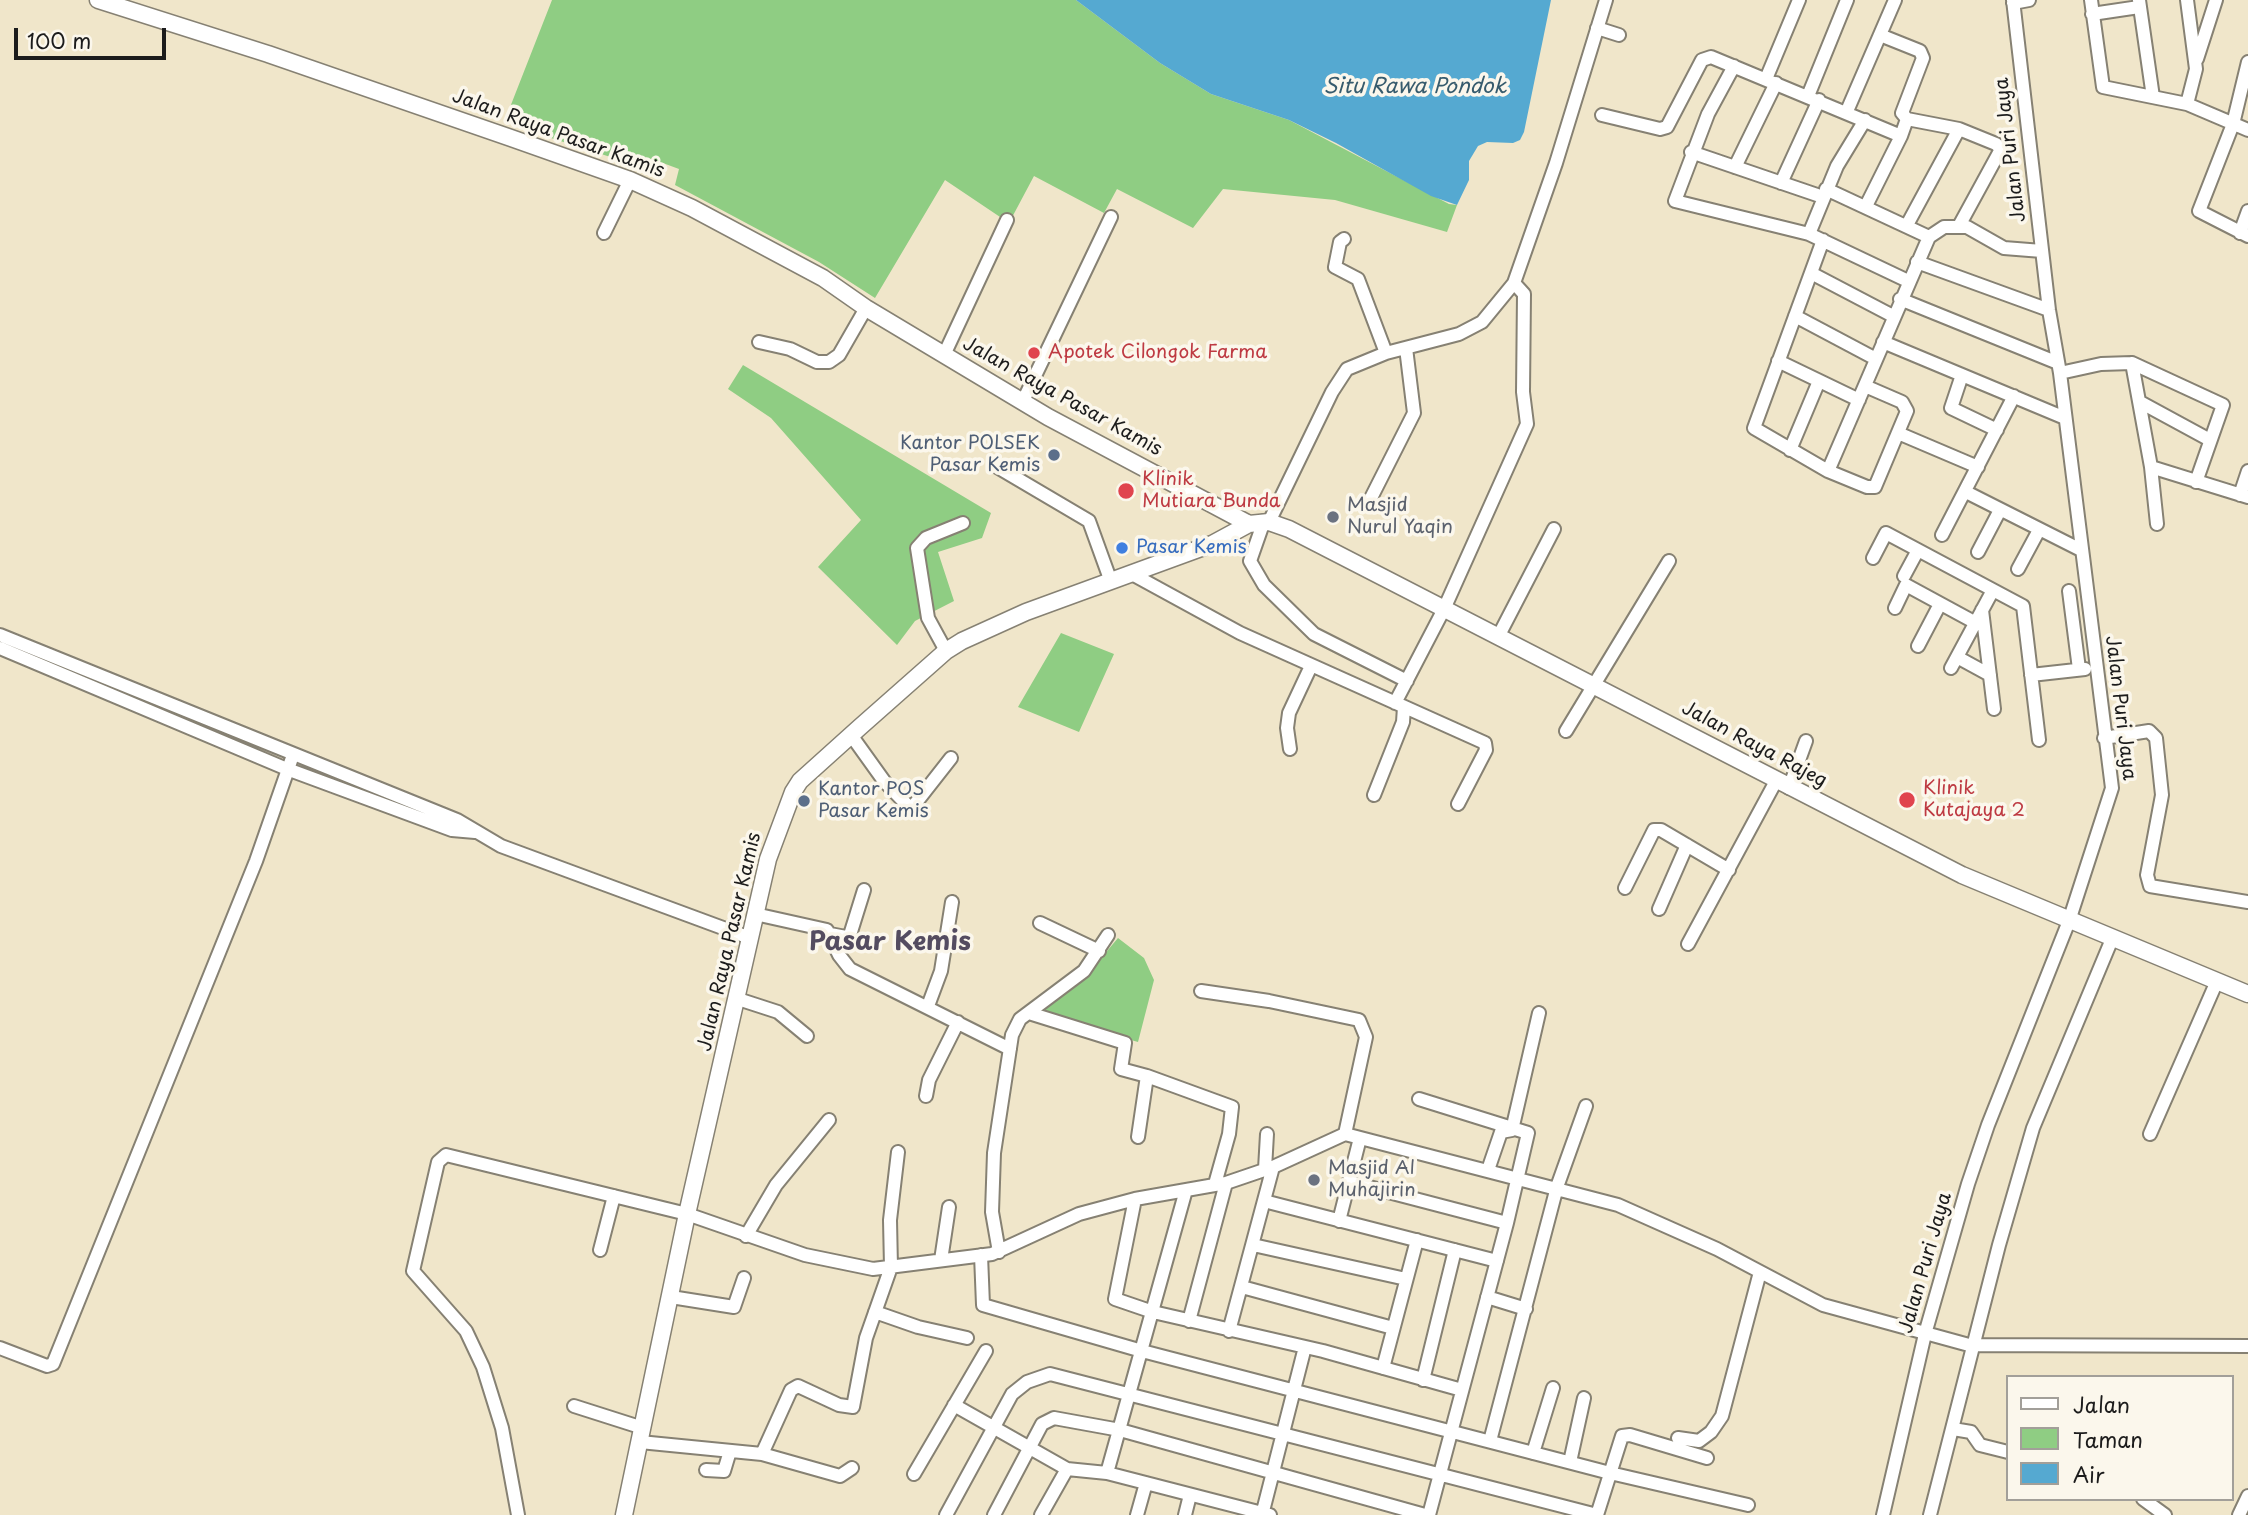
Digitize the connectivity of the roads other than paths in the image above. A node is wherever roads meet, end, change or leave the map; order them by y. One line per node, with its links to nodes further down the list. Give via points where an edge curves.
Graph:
1 (98, 0): 32 (main road, Jalan Raya Pasar Kamis, via 334,76)
2 (1606, 0): 12 (street)
3 (1799, 0): 18 (street)
4 (1847, 0): 20 (street)
5 (1895, 0): 14 (street)
6 (2091, 0): 11 (street)
7 (2187, 0): 16 (street)
8 (2216, 0): 16 (street)
9 (2020, 1): 47 (street, Jalan Puri Jaya)
10 (2139, 4): 11 (street); 19 (street)
11 (2092, 14): 19 (street, via 2103,87)
12 (1597, 28): 13 (street); 51 (street)
13 (1619, 34)
14 (1880, 35): 22 (street); 24 (street, via 1923,55 1902,113)
15 (2248, 62): 26 (street)
16 (2196, 63): 21 (street)
17 (1734, 66): 18 (street); 23 (street, via 1711,57 1702,60 1667,127); 30 (street)
18 (1771, 81): 20 (street); 31 (street)
19 (2153, 97): 21 (street)
20 (1813, 98): 22 (street); 33 (street)
21 (2187, 104): 26 (street)
22 (1847, 111): 25 (street)
23 (1602, 115)
24 (1907, 119): 27 (street); 29 (street)
25 (1865, 120): 29 (street); 34 (street)
26 (2233, 124): 28 (street); 43 (street, via 2199,211)
27 (1959, 129): 39 (street); 40 (street, via 2001,149)
28 (2248, 130)
29 (1901, 136): 35 (street)
30 (1691, 152): 31 (street); 42 (street, via 1675,201)
31 (1735, 167): 33 (street)
32 (630, 180): 41 (street); 53 (main road, Jalan Raya Pasar Kamis, via 782,254)
33 (1781, 183): 34 (street)
34 (1825, 193): 35 (street); 42 (street)
35 (1866, 206): 39 (street)
36 (2248, 211): 43 (street)
37 (1111, 217): 71 (street)
38 (1007, 220): 61 (street)
39 (1907, 225): 44 (street)
40 (1959, 226): 44 (street, via 1944,227); 47 (street, via 1973,228 2004,248)
41 (604, 233)
42 (1809, 234): 46 (street)
43 (2244, 234)
44 (1930, 237): 48 (street)
45 (1344, 239): 60 (street, via 1335,267 1358,279)
46 (1823, 240): 49 (street); 50 (street)
47 (2042, 251): 54 (street, Jalan Puri Jaya)
48 (1917, 262): 50 (street); 54 (street)
49 (1811, 273): 55 (street); 56 (street)
50 (1908, 281): 52 (street)
51 (1514, 283): 59 (street, via 1478,324); 107 (street, via 1524,294 1527,424)
52 (1900, 299): 56 (street); 65 (street)
53 (866, 308): 57 (street, via 839,355 829,362); 61 (main road, Jalan Raya Pasar Kamis)
54 (2049, 310): 65 (street, Jalan Puri Jaya)
55 (1794, 316): 62 (street); 63 (street)
56 (1893, 316): 58 (street)
57 (759, 342)
58 (1883, 342): 62 (street); 66 (street)
59 (1406, 348): 60 (street); 86 (street, via 1414,413)
60 (1386, 353): 88 (street, via 1353,365 1340,378)
61 (944, 355): 71 (main road, Jalan Raya Pasar Kamis)
62 (1876, 359): 68 (street)
63 (1778, 361): 67 (street); 77 (street, via 1754,427)
64 (2132, 363): 65 (street); 72 (street); 76 (street, via 2222,405)
65 (2064, 369): 73 (street, Jalan Puri Jaya)
66 (1962, 375): 69 (street); 74 (street, via 1951,408)
67 (1819, 380): 70 (street); 77 (street)
68 (1865, 386): 70 (street); 75 (street, via 1904,404 1907,411)
69 (2014, 396): 73 (street); 74 (street)
70 (1859, 400): 81 (street)
71 (1023, 401): 88 (main road, Jalan Raya Pasar Kamis)
72 (2140, 402): 76 (street); 80 (street)
73 (2065, 418): 95 (street, Jalan Puri Jaya)
74 (1997, 430): 79 (street)
75 (1898, 433): 79 (street); 81 (street, via 1875,487)
76 (2210, 440): 83 (street)
77 (1790, 450): 81 (street)
78 (994, 465): 102 (street, via 1089,521)
79 (1978, 467): 84 (street)
80 (2151, 467): 83 (street); 90 (street)
81 (1828, 471)
82 (2248, 471): 85 (street)
83 (2196, 482): 85 (street)
84 (1966, 492): 87 (street); 93 (street)
85 (2244, 496)
86 (1371, 498)
87 (2000, 510): 92 (street); 96 (street)
88 (1260, 522): 100 (main road, Jalan Raya Pasar Kamis); 107 (main road, Jalan Raya Rajeg, via 1307,538); 120 (street, via 1250,561 1280,603 1329,644)
89 (963, 523): 114 (street, via 926,538 917,548 928,618)
90 (2157, 524)
91 (1554, 529): 111 (street)
92 (2039, 530): 95 (street); 99 (street)
93 (1942, 535)
94 (1918, 550): 97 (street, via 1886,533); 101 (street); 103 (street)
95 (2081, 551): 116 (street, Jalan Puri Jaya)
96 (1978, 552)
97 (1873, 558)
98 (1669, 561): 122 (street)
99 (2018, 569)
100 (1132, 574): 102 (main road, Jalan Raya Pasar Kamis); 115 (street)
101 (1904, 576)
102 (1110, 579): 114 (main road, Jalan Raya Pasar Kamis, via 1026,612)
103 (1993, 590): 108 (street); 119 (street, via 2023,606)
104 (2070, 590): 117 (street)
105 (1940, 604): 106 (street, via 1906,586); 109 (street); 112 (street)
106 (1895, 608)
107 (1444, 609): 111 (main road, Jalan Raya Rajeg); 120 (street)
108 (1982, 610): 109 (street); 118 (street)
109 (1976, 622): 118 (street, via 1954,663)
110 (0, 635): 121 (street)
111 (1498, 637): 122 (main road, Jalan Raya Rajeg)
112 (1918, 646)
113 (0, 649): 123 (street)
114 (946, 651): 127 (main road, Jalan Raya Pasar Kamis)
115 (1311, 667): 124 (street); 131 (street, via 1289,713)
116 (2096, 667): 117 (street); 128 (street, Jalan Puri Jaya)
117 (2079, 669): 119 (street)
118 (1990, 675): 125 (street)
119 (2031, 675): 129 (street)
120 (1407, 681): 124 (street)
121 (118, 683): 123 (street); 132 (street)
122 (1593, 683): 126 (street); 135 (main road, Jalan Raya Rajeg)
123 (112, 696): 134 (street)
124 (1400, 705): 136 (street, via 1403,722); 137 (street, via 1486,745)
125 (1994, 709)
126 (1566, 731)
127 (851, 735): 133 (street, via 911,810); 146 (main road, Jalan Raya Pasar Kamis, via 793,792 768,859)
128 (2104, 738): 144 (street, via 2142,732 2157,738 2162,786 2148,883 2170,891); 147 (street, Jalan Puri Jaya, via 2112,780 2110,800)
129 (2039, 740)
130 (1806, 741): 135 (street)
131 (1290, 750)
132 (293, 755): 134 (street); 138 (street)
133 (951, 758)
134 (287, 769): 138 (street, via 452,830); 218 (street, via 256,861 53,1364 47,1366)
135 (1783, 785): 140 (street); 147 (main road, Jalan Raya Rajeg, via 1941,865)
136 (1374, 794)
137 (1458, 804)
138 (482, 832): 152 (street, via 501,846)
139 (1688, 845): 140 (street); 141 (street, via 1654,830); 145 (street)
140 (1729, 870): 153 (street)
141 (1625, 888)
142 (864, 890): 149 (street, via 850,935)
143 (952, 902): 159 (street, via 941,971)
144 (2248, 902)
145 (1659, 909)
146 (755, 914): 149 (street, via 821,927); 152 (main road, Jalan Raya Pasar Kamis)
147 (2069, 921): 151 (main road, Jalan Raya Rajeg); 213 (street, Jalan Puri Jaya, via 1988,1125)
148 (1040, 923): 154 (street)
149 (830, 934): 159 (street, via 850,968)
150 (1108, 935): 154 (street)
151 (2109, 937): 155 (main road, Jalan Raya Rajeg); 215 (street, via 2033,1128)
152 (750, 938): 158 (main road, Jalan Raya Pasar Kamis)
153 (1688, 944)
154 (1099, 951): 160 (street, via 1084,971)
155 (2217, 981): 157 (main road, Jalan Raya Rajeg); 173 (street)
156 (1201, 991): 172 (street, via 1359,1020 1366,1037)
157 (2248, 994)
158 (738, 999): 163 (street, via 778,1012); 188 (main road, Jalan Raya Pasar Kamis)
159 (928, 1006): 162 (street)
160 (1029, 1013): 164 (street, via 1016,1025); 165 (street, via 1125,1043 1121,1069)
161 (1539, 1013): 170 (street)
162 (958, 1022): 164 (street); 166 (street, via 929,1080)
163 (807, 1036)
164 (1010, 1049): 196 (street, via 994,1153 992,1212)
165 (1147, 1076): 174 (street); 181 (street, via 1232,1107)
166 (926, 1096)
167 (1419, 1098): 170 (street)
168 (1586, 1106): 182 (street)
169 (829, 1120): 191 (street, via 776,1185)
170 (1513, 1128): 178 (street, via 1510,1133 1501,1132); 179 (street, via 1528,1133)
171 (1267, 1134): 177 (street)
172 (1345, 1134): 175 (street); 177 (street)
173 (2150, 1134)
174 (1138, 1137)
175 (1360, 1138): 178 (street); 180 (street)
176 (898, 1152): 200 (street, via 890,1220)
177 (1269, 1168): 181 (street); 186 (street)
178 (1489, 1170): 179 (street)
179 (1518, 1178): 182 (street); 190 (street)
180 (1350, 1182): 189 (street); 190 (street)
181 (1220, 1184): 183 (street); 210 (street)
182 (1557, 1187): 201 (street, via 1634,1212); 207 (street)
183 (1186, 1190): 185 (street); 209 (street)
184 (614, 1196): 188 (street); 194 (street); 261 (street, via 452,1155 442,1156 439,1162 413,1271 466,1331 478,1356 502,1427)
185 (1135, 1199): 196 (street, via 1079,1214); 209 (street, via 1115,1299)
186 (1265, 1201): 189 (street); 193 (street)
187 (949, 1207): 198 (street)
188 (687, 1214): 191 (street); 205 (main road, Jalan Raya Pasar Kamis)
189 (1339, 1220): 192 (street)
190 (1507, 1223): 199 (street)
191 (747, 1236): 200 (street, via 834,1263)
192 (1417, 1240): 195 (street); 203 (street)
193 (1253, 1245): 203 (street); 204 (street)
194 (600, 1250)
195 (1455, 1250): 199 (street); 222 (street)
196 (999, 1252): 197 (street)
197 (981, 1255): 198 (street); 219 (street, via 982,1304)
198 (941, 1260): 200 (street)
199 (1497, 1261): 206 (street)
200 (891, 1267): 208 (street)
201 (1760, 1272): 213 (street, via 1835,1309); 236 (street, via 1722,1416 1699,1441)
202 (744, 1278): 205 (street, via 734,1307)
203 (1406, 1279): 211 (street)
204 (1242, 1287): 211 (street); 212 (street)
205 (671, 1297): 235 (main road, Jalan Raya Pasar Kamis)
206 (1487, 1297): 207 (street); 225 (street)
207 (1526, 1309): 237 (street)
208 (875, 1312): 214 (street); 242 (street, via 852,1407 798,1386 791,1390)
209 (1153, 1312): 210 (street); 219 (street)
210 (1189, 1321): 212 (street)
211 (1393, 1328): 221 (street)
212 (1229, 1331): 217 (street)
213 (1930, 1335): 215 (street); 268 (street, Jalan Puri Jaya)
214 (967, 1338)
215 (1972, 1345): 216 (street); 231 (street)
216 (2248, 1346)
217 (1305, 1347): 221 (street); 224 (street)
218 (0, 1348)
219 (1142, 1350): 224 (street); 226 (street)
220 (986, 1351): 228 (street)
221 (1383, 1368): 222 (street)
222 (1423, 1380): 225 (street)
223 (1553, 1388): 241 (street)
224 (1293, 1390): 233 (street); 234 (street)
225 (1462, 1390): 233 (street)
226 (1129, 1393): 230 (street, via 1073,1378 1040,1375 1012,1395); 232 (street); 234 (street)
227 (1584, 1398): 244 (street)
228 (954, 1405): 230 (street); 252 (street)
229 (574, 1406): 235 (street)
230 (994, 1425): 238 (street); 262 (street)
231 (1953, 1429): 240 (street, via 1971,1432 1980,1444); 269 (street)
232 (1120, 1430): 238 (street, via 1054,1418 1042,1424); 248 (street); 249 (street)
233 (1451, 1430): 237 (street); 250 (street)
234 (1283, 1433): 248 (street); 250 (street)
235 (641, 1435): 239 (street); 259 (main road, Jalan Raya Pasar Kamis)
236 (1678, 1437)
237 (1490, 1441): 241 (street)
238 (1030, 1445): 246 (street); 263 (street)
239 (730, 1451): 242 (street); 247 (street, via 724,1471)
240 (2007, 1452)
241 (1533, 1453): 244 (street)
242 (762, 1454): 245 (street, via 841,1476)
243 (1707, 1458): 251 (street, via 1626,1435 1619,1439)
244 (1570, 1462): 251 (street)
245 (852, 1468)
246 (1067, 1469): 249 (street); 264 (street)
247 (706, 1470)
248 (1273, 1472): 260 (street); 267 (street)
249 (1107, 1473): 253 (street)
250 (1440, 1473): 251 (street, via 1597,1515); 267 (street)
251 (1610, 1473): 257 (street)
252 (914, 1474)
253 (1146, 1483): 254 (street); 265 (street)
254 (1190, 1495): 258 (street); 266 (street)
255 (2248, 1496): 271 (street)
256 (2147, 1501): 270 (street)
257 (1748, 1505)
258 (1226, 1510): 260 (street)
259 (629, 1514)
260 (1265, 1514)
261 (519, 1515)
262 (946, 1515)
263 (994, 1515)
264 (1041, 1515)
265 (1137, 1515)
266 (1185, 1515)
267 (1427, 1515)
268 (1883, 1515)
269 (1930, 1515)
270 (2165, 1515)
271 (2239, 1515)

